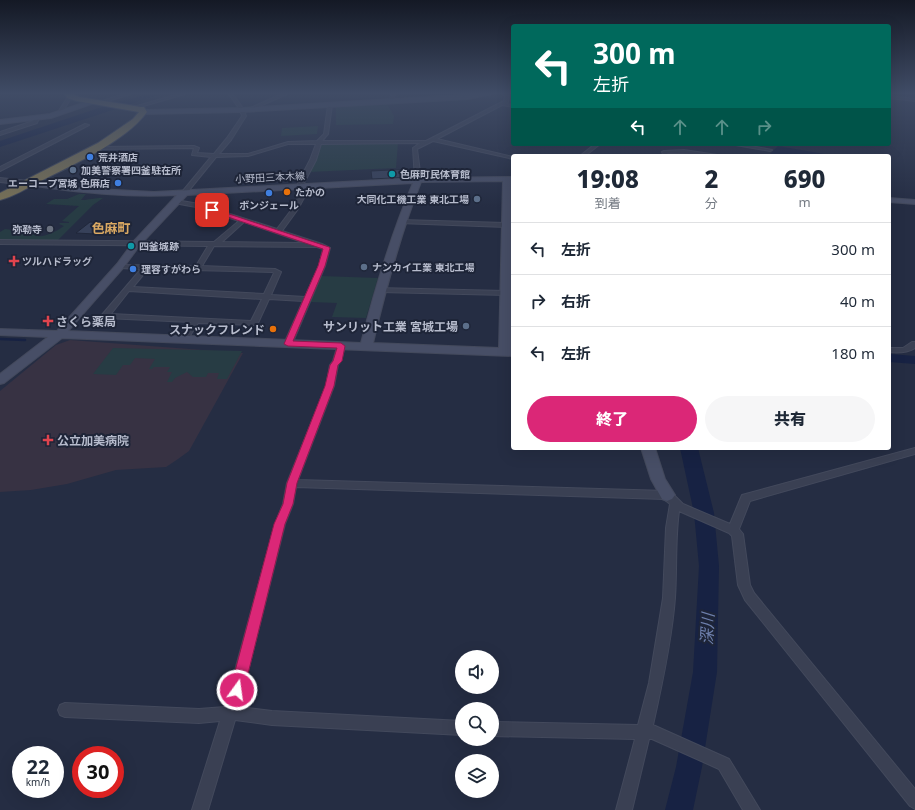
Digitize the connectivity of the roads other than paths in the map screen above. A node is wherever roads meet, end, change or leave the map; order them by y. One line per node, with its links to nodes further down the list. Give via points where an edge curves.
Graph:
1 (71, 132): 20 (street)
2 (121, 132): 12 (highway)
3 (234, 132): 18 (street)
4 (326, 132): 7 (street)
5 (447, 132): 6 (street)
6 (433, 139): 8 (street); 19 (street)
7 (319, 142): 8 (street); 18 (street, via 288,143 248,155); 25 (street, via 301,183)
8 (425, 142): 23 (street, via 415,148)
9 (595, 146): 15 (street)
10 (692, 146): 14 (street)
11 (743, 146): 13 (street)
12 (95, 148): 18 (street, via 194,146 197,148 194,154); 24 (highway)
13 (769, 151)
14 (692, 152): 16 (street, via 664,152); 17 (street)
15 (585, 154)
16 (666, 154)
17 (704, 154)
18 (215, 156): 26 (street)
19 (511, 158)
20 (2, 167)
21 (510, 179): 23 (street, 小野田三本木線); 33 (street)
22 (0, 180): 24 (street)
23 (418, 180): 25 (street, 小野田三本木線); 32 (street)
24 (28, 183): 26 (street, 小野田三本木線, via 120,193); 27 (highway)
25 (303, 186): 26 (street, 小野田三本木線); 34 (street, via 304,191 298,203)
26 (184, 193): 29 (street)
27 (0, 197)
28 (891, 200): 30 (street)
29 (176, 202): 31 (street, via 197,205); 36 (street)
30 (915, 202)
31 (242, 220): 34 (street); 37 (street)
32 (401, 222): 33 (street); 43 (street)
33 (506, 225): 44 (street)
34 (279, 232): 38 (street)
35 (0, 242): 36 (street)
36 (137, 243): 37 (street); 39 (street)
37 (214, 244): 38 (street); 41 (street)
38 (320, 245): 46 (street, via 327,248)
39 (120, 266): 40 (street); 49 (street)
40 (146, 267): 41 (street); 42 (street)
41 (198, 268): 45 (street, via 278,272)
42 (127, 289): 45 (street); 47 (street, via 105,316)
43 (380, 290): 44 (street); 54 (street)
44 (506, 293): 56 (street)
45 (267, 296): 46 (street); 47 (street, via 254,323)
46 (308, 298): 51 (street)
47 (196, 320): 50 (street)
48 (0, 332): 49 (street)
49 (60, 334): 50 (street); 57 (street)
50 (183, 340): 51 (street)
51 (288, 344): 53 (street)
52 (915, 344): 55 (street, via 906,350)
53 (341, 346): 54 (street); 60 (street, via 330,386)
54 (366, 346): 56 (street)
55 (891, 350)
56 (509, 352)
57 (0, 380)
58 (649, 450): 61 (street, via 658,480)
59 (915, 451): 62 (street, via 746,498)
60 (292, 483): 61 (street); 64 (street)
61 (673, 502): 62 (street); 67 (street, via 669,598)
62 (733, 530): 68 (street, via 737,534 744,585 749,596)
63 (65, 710): 64 (street, via 199,716)
64 (230, 713): 65 (street, via 272,718); 69 (street)
65 (455, 728)
66 (499, 729): 67 (street)
67 (650, 733): 70 (street); 71 (street, via 724,764)
68 (915, 801)
69 (200, 810)
70 (624, 810)
71 (752, 810)

